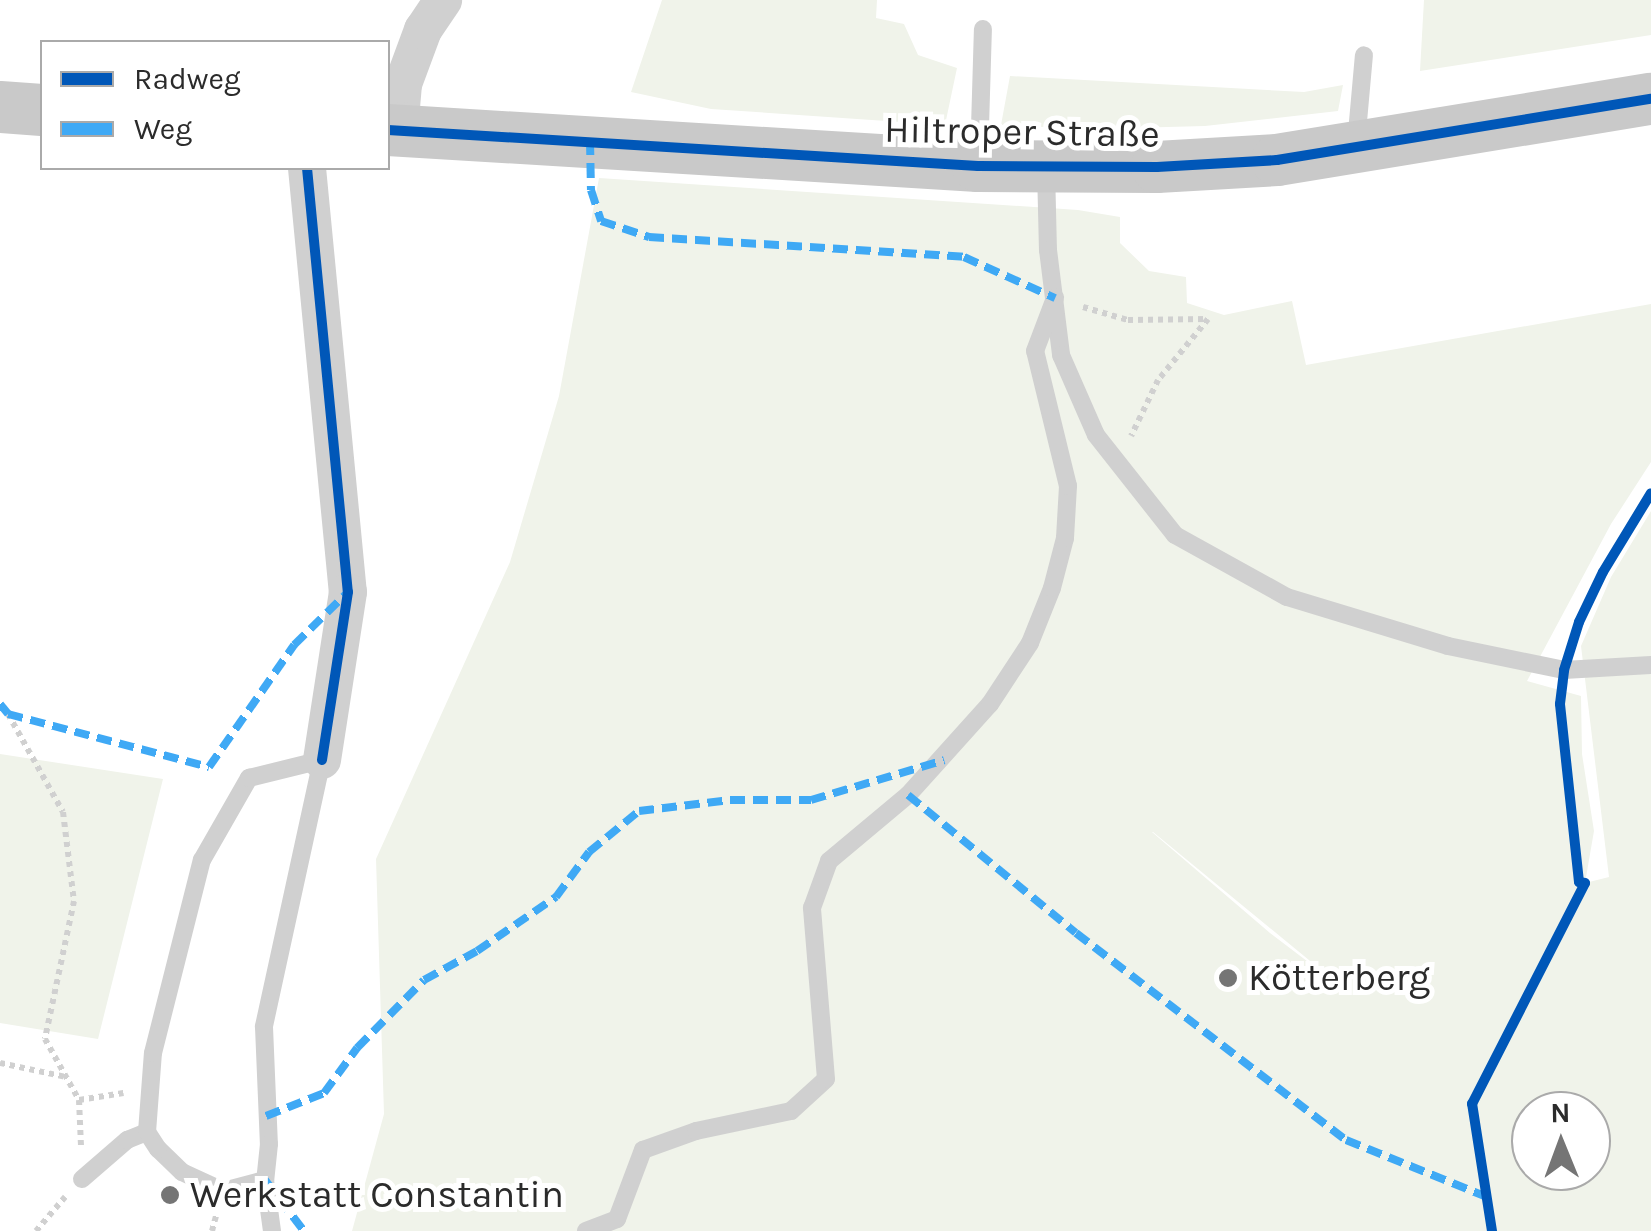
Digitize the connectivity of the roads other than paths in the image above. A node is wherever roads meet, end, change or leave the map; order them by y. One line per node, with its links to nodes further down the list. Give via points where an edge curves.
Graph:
1 (442, 0): 7 (street, Hiltroper Straße, via 403,84)
2 (984, 29): 9 (lane)
3 (1364, 55): 8 (lane)
4 (1651, 98): 8 (street, Hiltroper Straße)
5 (0, 107): 6 (street)
6 (40, 110)
7 (393, 130): 9 (street, Hiltroper Straße)
8 (1356, 148): 10 (street, Hiltroper Straße, via 1277,160)
9 (978, 166): 10 (street, Hiltroper Straße)
10 (1046, 169): 12 (lane)
11 (307, 170): 14 (street, via 348,592)
12 (1055, 298): 13 (lane, via 1061,355 1096,435 1174,535 1286,597 1448,646 1564,670); 19 (lane, via 1035,351 1068,486 1065,538 1052,588 1030,643 990,704 944,760 829,861 812,908 826,1079 790,1112 696,1131 644,1150 617,1219)
13 (1651, 665)
14 (322, 760): 15 (lane, via 249,778 202,860 152,1052); 17 (lane, via 264,1026)
15 (147, 1132): 16 (lane, via 127,1140); 17 (lane, via 182,1172 223,1191)
16 (82, 1179)
17 (265, 1180): 18 (lane)
18 (272, 1231)
19 (586, 1231)

